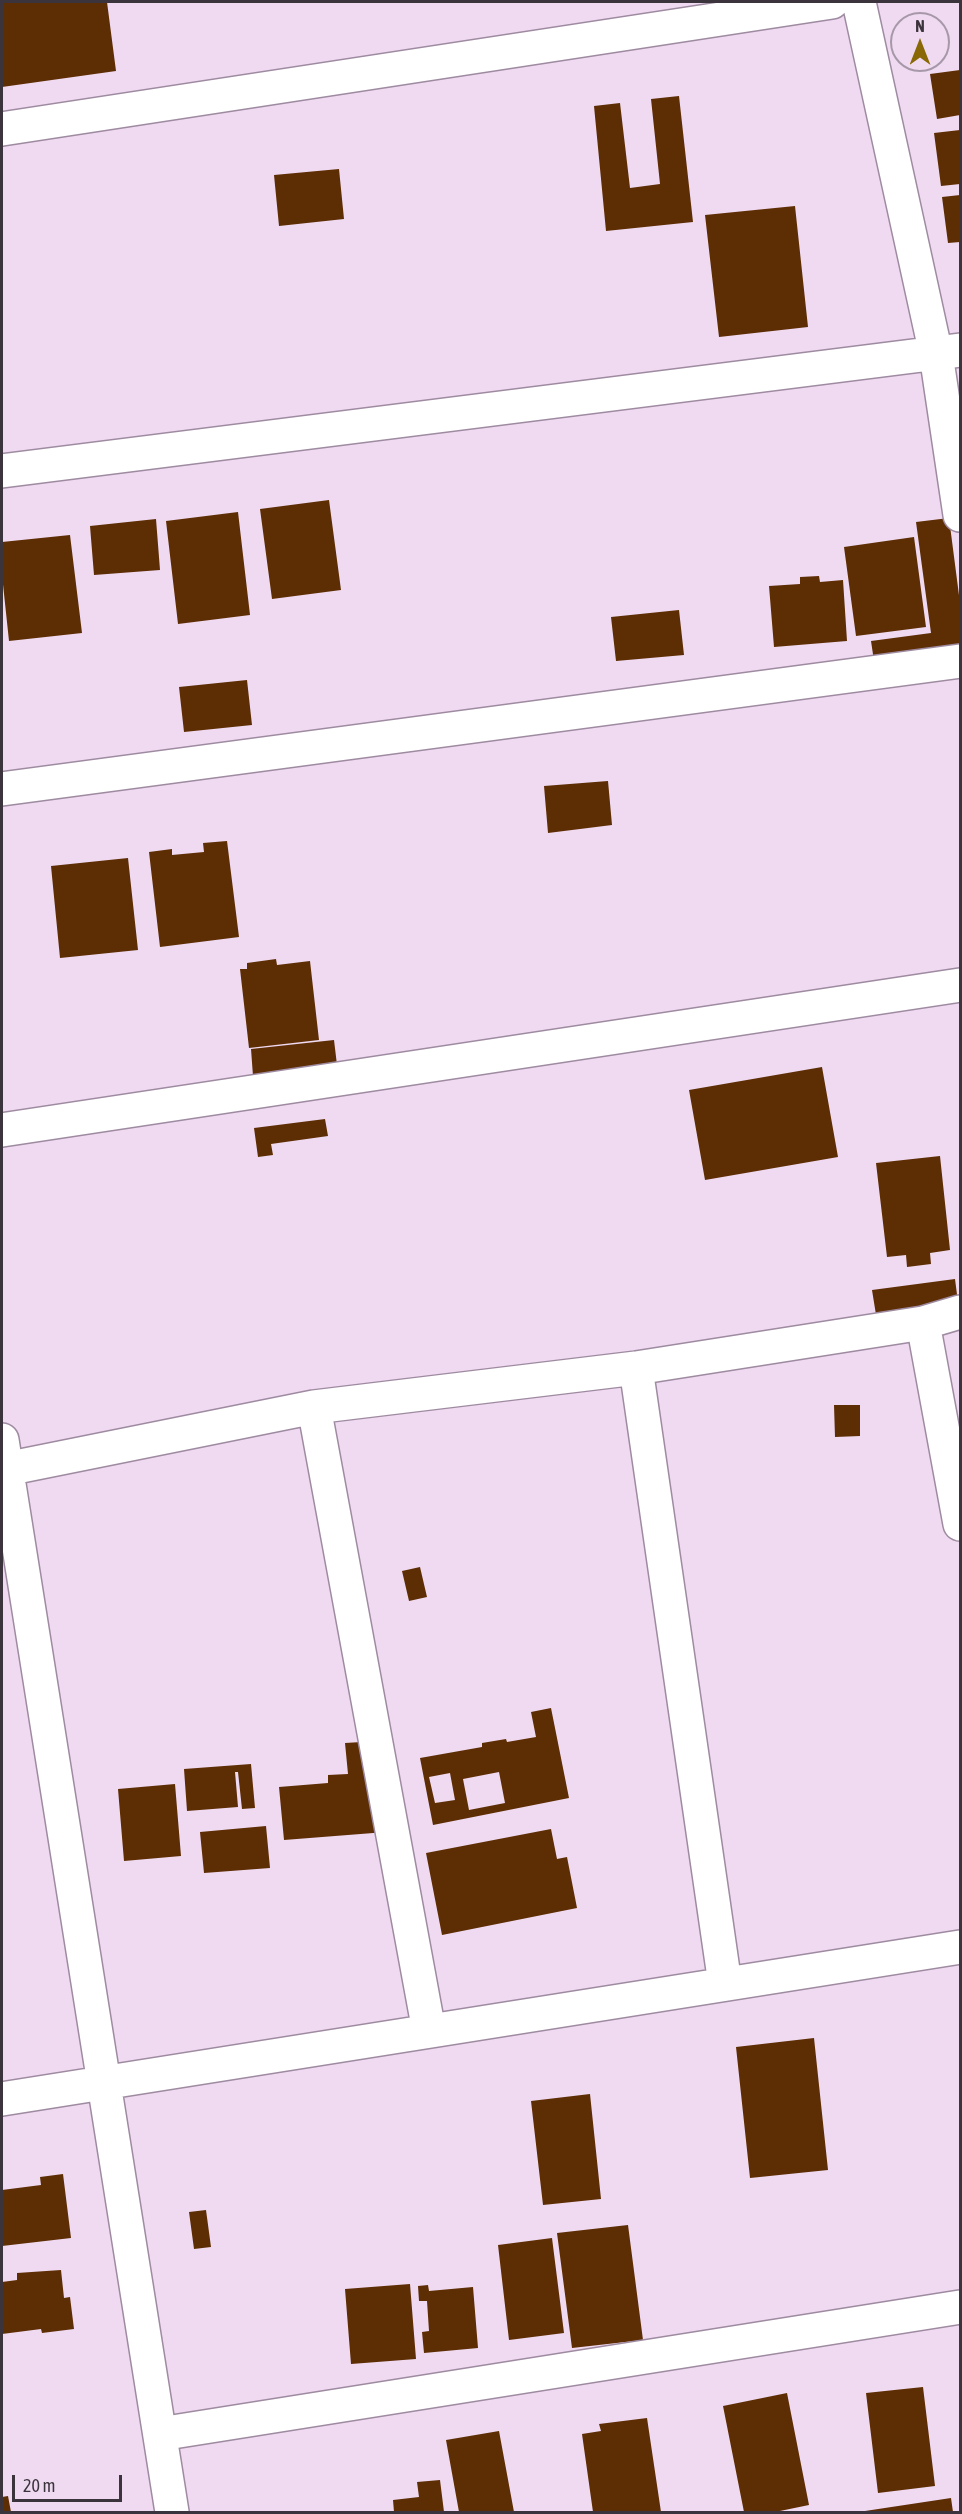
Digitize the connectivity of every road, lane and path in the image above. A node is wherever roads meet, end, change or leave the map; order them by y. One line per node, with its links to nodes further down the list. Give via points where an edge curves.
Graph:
1 (832, 2): 3 (street)
2 (859, 2): 4 (street)
3 (2, 129)
4 (948, 352): 5 (street); 6 (street)
5 (2, 471)
6 (960, 515)
7 (960, 661): 8 (street)
8 (2, 789)
9 (960, 985): 10 (street)
10 (2, 1130)
11 (960, 1312): 12 (street)
12 (923, 1323): 13 (street); 16 (street)
13 (636, 1368): 14 (street); 18 (street)
14 (314, 1407): 15 (street); 19 (street)
15 (4, 1455): 20 (street)
16 (960, 1524)
17 (960, 1947): 18 (street)
18 (725, 1984): 19 (street)
19 (429, 2031): 20 (street)
20 (105, 2083): 21 (street); 23 (street)
21 (2, 2099)
22 (960, 2307): 23 (street)
23 (160, 2433): 24 (street)
24 (172, 2512)

